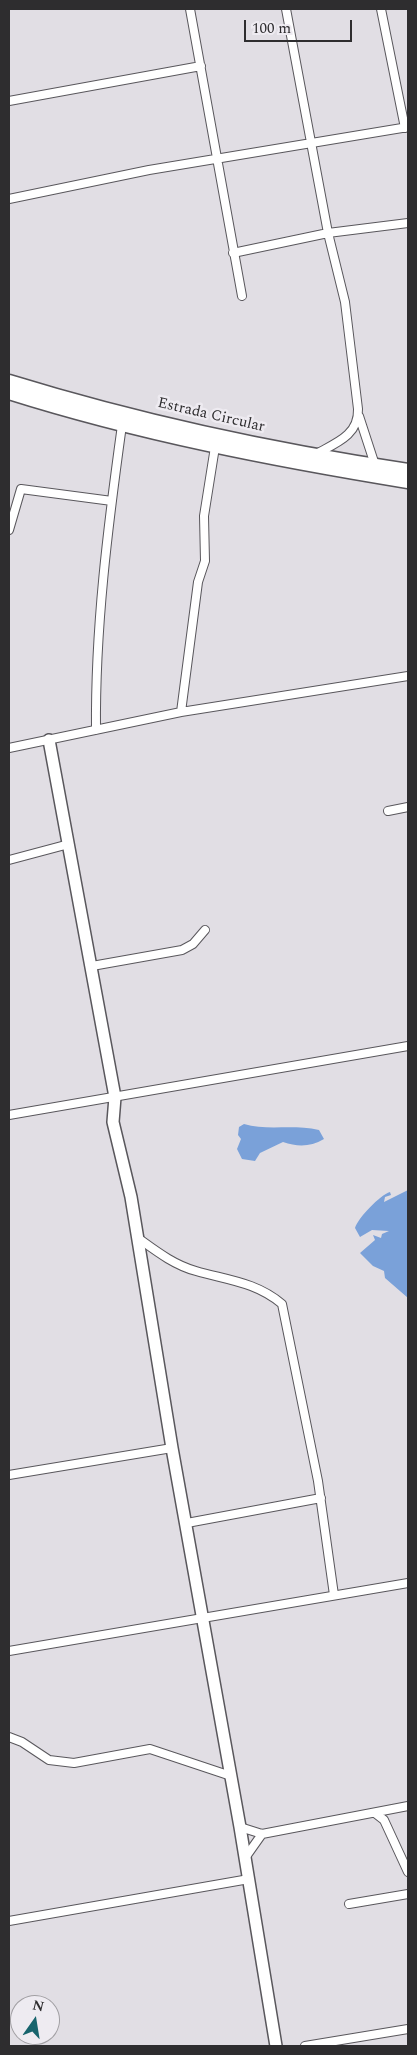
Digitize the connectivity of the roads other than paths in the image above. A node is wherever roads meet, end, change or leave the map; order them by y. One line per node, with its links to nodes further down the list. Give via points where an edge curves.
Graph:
1 (190, 9): 4 (street)
2 (286, 9): 7 (street)
3 (381, 9): 6 (street)
4 (201, 66): 5 (street); 8 (street)
5 (9, 101)
6 (407, 128): 7 (street)
7 (312, 141): 8 (street); 11 (street)
8 (218, 159): 9 (street); 12 (street)
9 (9, 199)
10 (408, 223): 11 (street)
11 (328, 233): 12 (street); 16 (street, via 346,311)
12 (233, 253): 13 (street)
13 (242, 296)
14 (9, 381): 19 (main road, Estrada Circular, via 202,432)
15 (9, 394): 17 (main road, Estrada Circular)
16 (358, 414): 19 (street, via 354,430); 20 (street)
17 (122, 425): 18 (main road, Estrada Circular); 23 (street)
18 (215, 447): 22 (main road, Estrada Circular); 26 (street, via 204,516 205,561 198,582)
19 (314, 455): 20 (main road, Estrada Circular)
20 (375, 465): 21 (main road, Estrada Circular)
21 (408, 470)
22 (408, 482)
23 (112, 501): 24 (street, via 21,489); 27 (street, via 95,676)
24 (9, 530)
25 (408, 676): 26 (street)
26 (181, 712): 27 (street)
27 (96, 730): 28 (street)
28 (49, 740): 29 (street); 32 (street)
29 (9, 748)
30 (408, 807): 31 (street)
31 (388, 811)
32 (69, 844): 33 (street); 35 (street)
33 (9, 860)
34 (205, 930): 35 (street, via 193,944 182,950)
35 (92, 966): 37 (street)
36 (408, 1046): 37 (street)
37 (115, 1096): 38 (street); 39 (street, via 113,1122)
38 (9, 1115)
39 (138, 1238): 40 (street); 42 (street, via 169,1260 194,1271 260,1288 282,1304)
40 (172, 1448): 41 (street); 43 (street)
41 (9, 1475)
42 (321, 1498): 43 (street); 45 (street)
43 (187, 1523): 46 (street)
44 (408, 1583): 45 (street)
45 (334, 1595): 46 (street)
46 (203, 1618): 47 (street); 49 (street)
47 (9, 1651)
48 (9, 1737): 49 (street, via 49,1760 74,1763 150,1749)
49 (231, 1776): 52 (street)
50 (408, 1806): 51 (street)
51 (375, 1812): 53 (street); 55 (street, via 384,1820)
52 (240, 1827): 53 (street); 54 (street)
53 (262, 1834): 54 (street)
54 (245, 1858): 56 (street)
55 (408, 1872)
56 (248, 1879): 59 (street); 61 (street)
57 (408, 1894): 58 (street)
58 (348, 1904)
59 (9, 1921)
60 (408, 2028): 62 (street)
61 (276, 2046)
62 (305, 2046)

